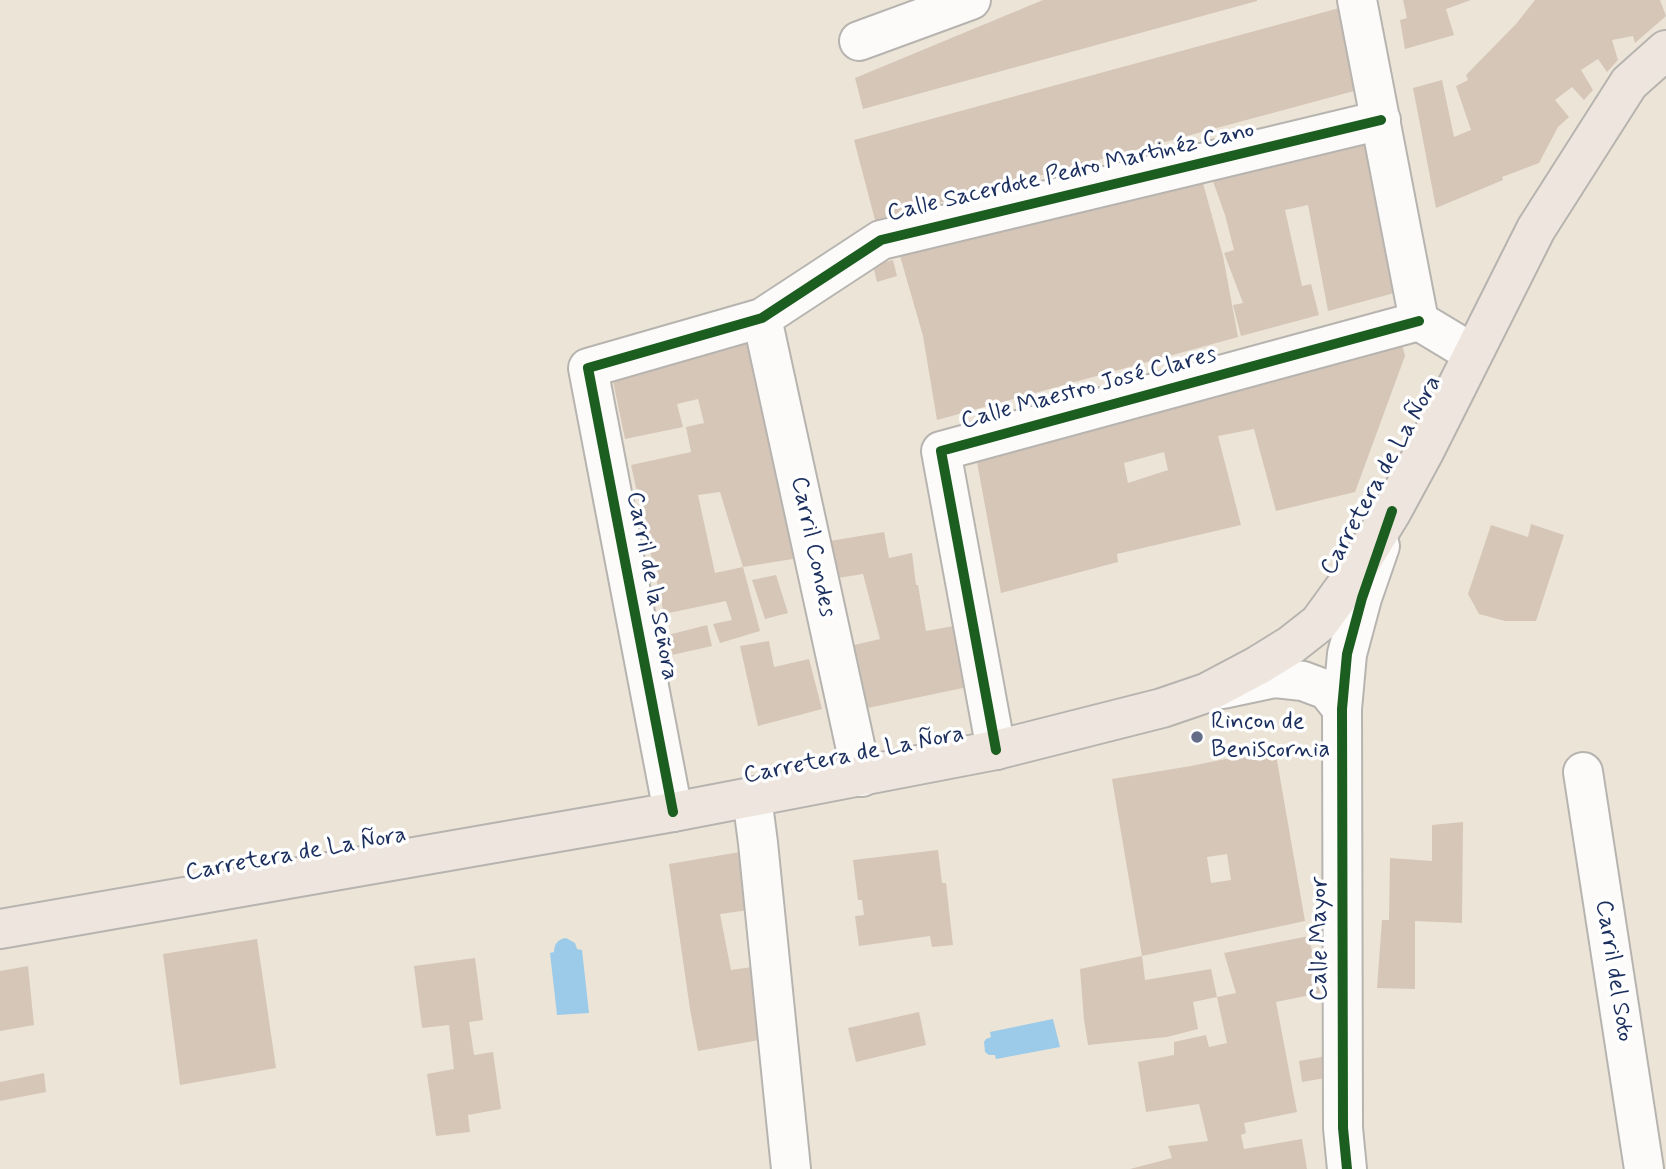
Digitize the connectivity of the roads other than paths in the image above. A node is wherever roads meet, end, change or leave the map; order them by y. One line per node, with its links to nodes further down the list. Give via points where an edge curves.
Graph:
1 (971, 0): 3 (street)
2 (1357, 0): 5 (street)
3 (859, 41)
4 (1666, 50): 8 (main road, Carretera de La Ñora, via 1629,83 1536,229)
5 (1381, 120): 6 (street, Calle Sacerdote Pedro Martinéz Cano, via 881,240); 7 (street)
6 (762, 318): 9 (street, Calle Sacerdote Pedro Martinéz Cano); 15 (street, Carril Condes)
7 (1419, 321): 8 (street); 13 (street, Calle Maestro José Clares, via 941,451)
8 (1472, 353): 10 (main road, Carretera de La Ñora)
9 (588, 368): 17 (street, Carril de la Señora)
10 (1392, 511): 11 (main road, Carretera de La Ñora, via 1319,623 1280,652); 12 (street, Calle Mayor, via 1347,654)
11 (1206, 693): 12 (street, via 1275,678 1303,681 1327,690); 13 (main road, Carretera de La Ñora)
12 (1342, 709): 20 (street, Calle Mayor, via 1343,1128)
13 (996, 750): 15 (main road, Carretera de La Ñora)
14 (1583, 772): 21 (street, Carril del Soto)
15 (862, 777): 16 (main road, Carretera de La Ñora)
16 (752, 797): 17 (main road, Carretera de La Ñora); 19 (street)
17 (673, 812): 18 (main road, Carretera de La Ñora)
18 (0, 929)
19 (791, 1169)
20 (1347, 1169)
21 (1644, 1169)

